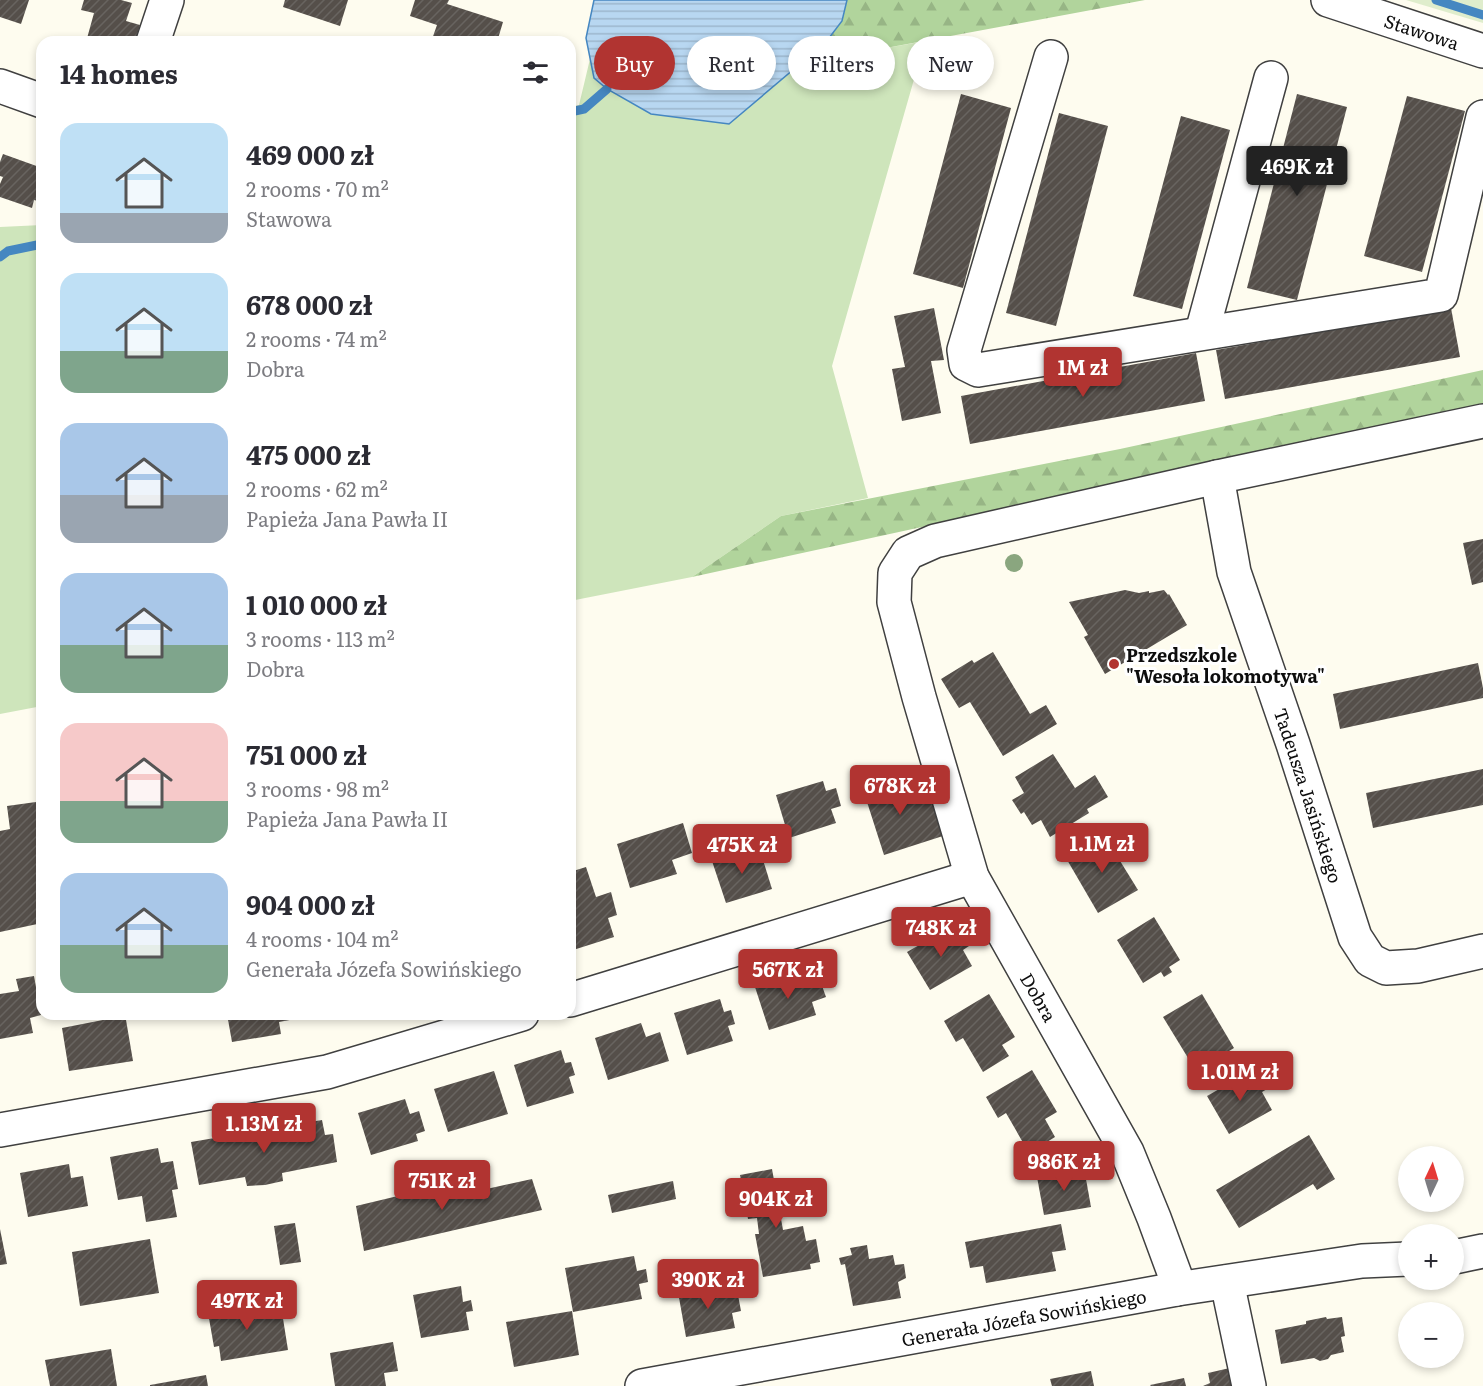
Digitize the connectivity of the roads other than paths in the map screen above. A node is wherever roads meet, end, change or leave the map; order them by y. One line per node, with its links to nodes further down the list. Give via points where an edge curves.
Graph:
1 (167, 0): 3 (street)
2 (1328, 0): 4 (street, Stawowa)
3 (155, 36)
4 (1483, 51)
5 (1051, 57): 10 (street, via 964,350 966,364 978,370)
6 (1271, 78): 10 (street)
7 (0, 86): 8 (street)
8 (36, 99)
9 (1483, 117): 10 (street, via 1441,295)
10 (1202, 332)
11 (1483, 421): 12 (street)
12 (1218, 477): 13 (street, Dobra, via 935,541 908,553 895,573 894,602); 14 (street, Tadeusza Jasińskiego, via 1234,572 1354,936 1370,960 1386,968 1418,966)
13 (972, 878): 15 (street); 22 (street, Dobra, via 1127,1152)
14 (1483, 951)
15 (576, 998)
16 (502, 1020): 17 (street, via 327,1072)
17 (0, 1130)
18 (1483, 1251): 19 (street)
19 (1464, 1255)
20 (1398, 1259): 21 (street, Generała Józefa Sowińskiego, via 1362,1261)
21 (1227, 1282): 22 (street, Generała Józefa Sowińskiego); 24 (street)
22 (1177, 1289): 23 (street, Generała Józefa Sowińskiego)
23 (642, 1386)
24 (1249, 1386)

